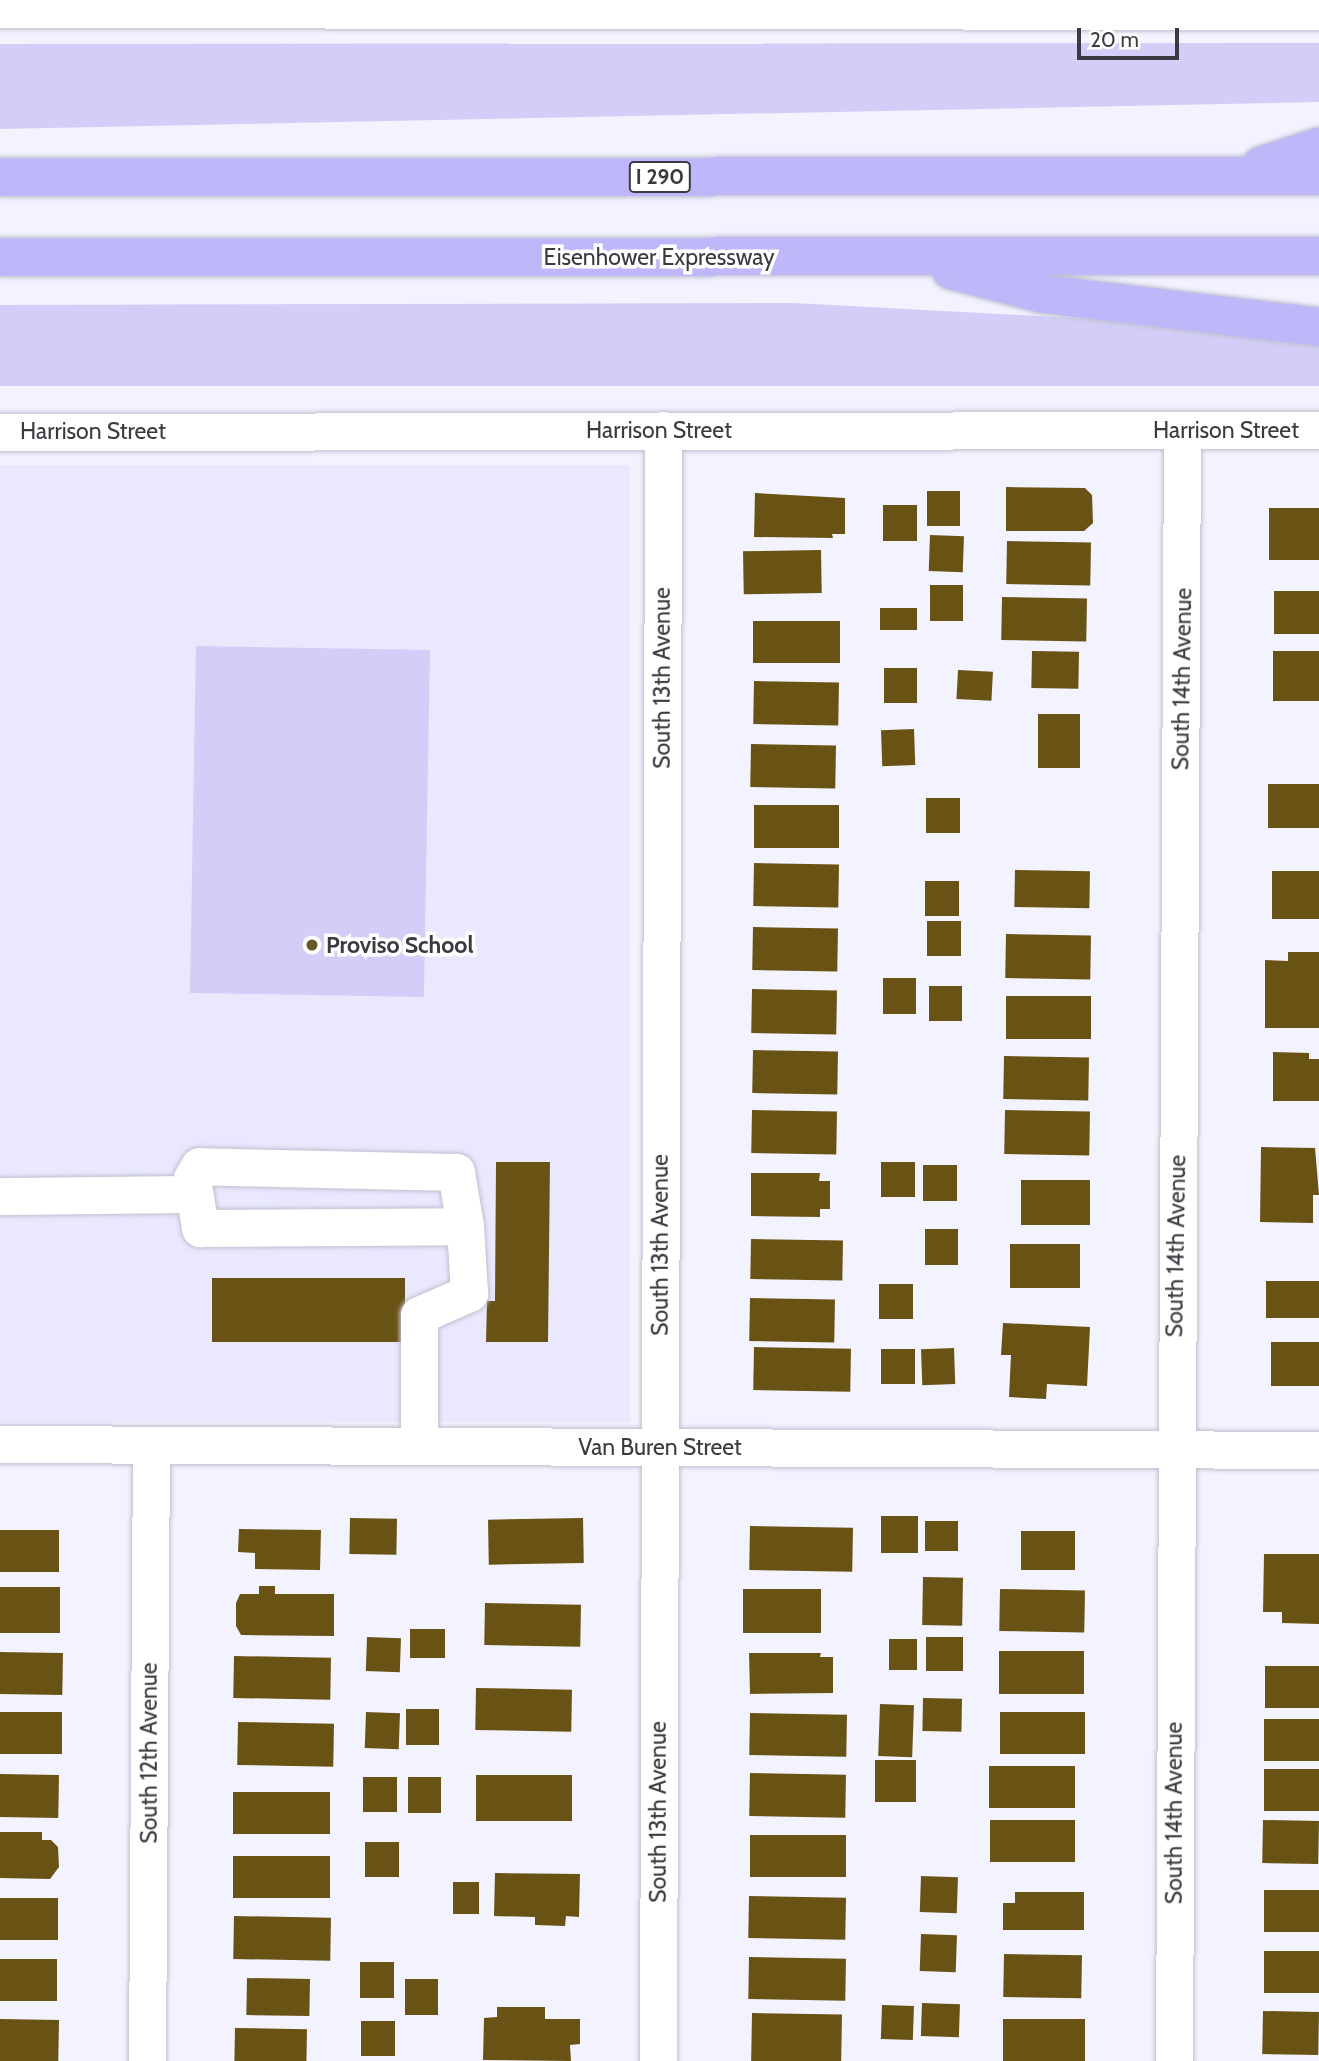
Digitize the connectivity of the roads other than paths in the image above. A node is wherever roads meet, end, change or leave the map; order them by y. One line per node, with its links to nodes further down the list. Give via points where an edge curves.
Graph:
1 (152, 4): 2 (street); 4 (street)
2 (673, 5): 3 (street)
3 (925, 5): 5 (street)
4 (0, 9)
5 (1319, 11)
6 (1319, 147): 9 (highway)
7 (1319, 176): 9 (highway, I 290)
8 (0, 177): 9 (highway, I 290)
9 (1231, 177)
10 (898, 256): 11 (highway, Eisenhower Expressway); 12 (highway, Eisenhower Expressway); 13 (highway, via 1043,294)
11 (1319, 256)
12 (0, 257)
13 (1319, 327)
14 (663, 430): 15 (street, Harrison Street); 17 (street, Harrison Street); 24 (street, South 13th Avenue)
15 (1182, 430): 16 (street, Harrison Street); 25 (street, South 14th Avenue)
16 (1319, 430)
17 (0, 432)
18 (193, 1194): 19 (street); 20 (street, via 200,1228); 20 (street, via 192,1178 199,1166 450,1170 458,1178)
19 (0, 1196)
20 (465, 1226): 23 (street, via 469,1293 419,1315)
21 (0, 1444): 22 (street, Van Buren Street)
22 (151, 1445): 23 (street, Van Buren Street); 27 (street, South 12th Avenue)
23 (419, 1446): 24 (street, Van Buren Street)
24 (659, 1447): 25 (street, Van Buren Street); 28 (street, South 13th Avenue)
25 (1175, 1450): 26 (street, Van Buren Street); 29 (street, South 14th Avenue)
26 (1319, 1450)
27 (147, 2061)
28 (658, 2061)
29 (1174, 2061)

